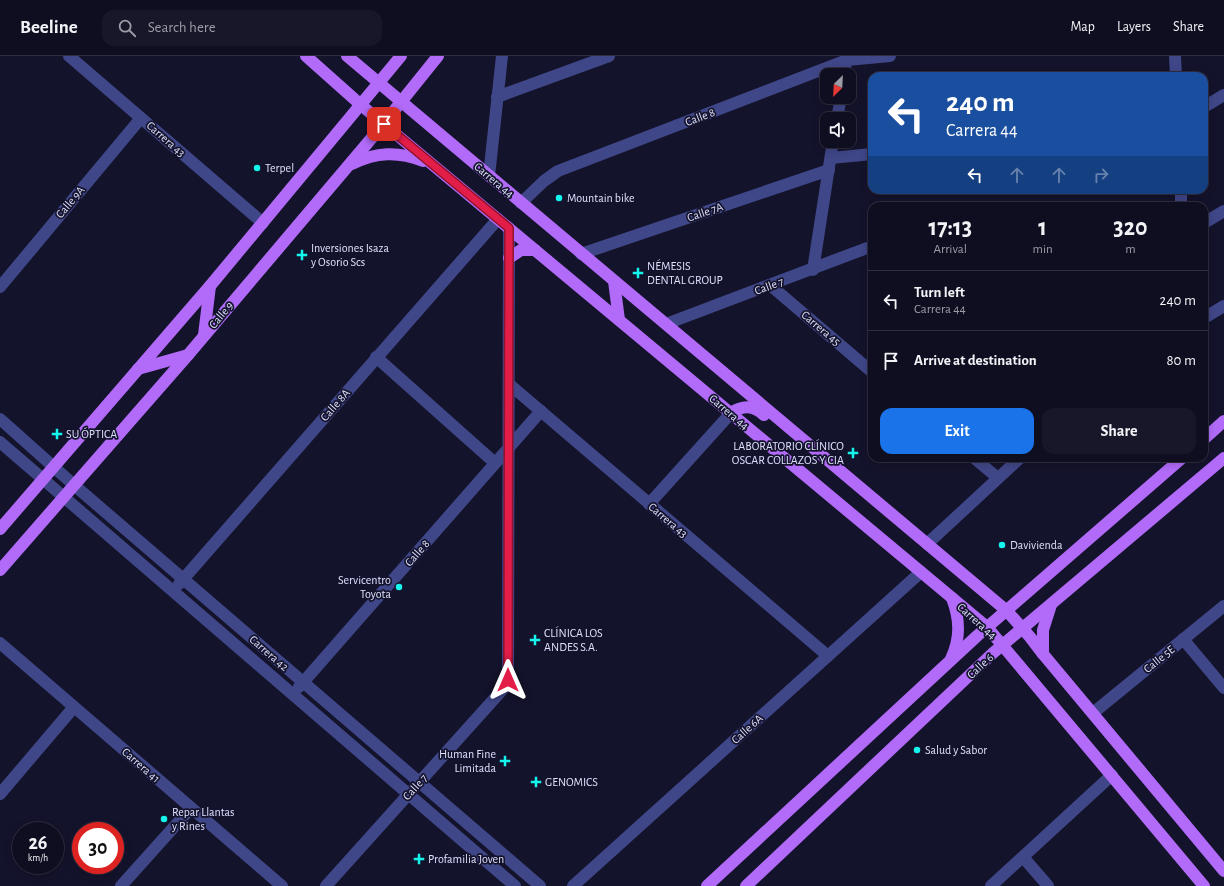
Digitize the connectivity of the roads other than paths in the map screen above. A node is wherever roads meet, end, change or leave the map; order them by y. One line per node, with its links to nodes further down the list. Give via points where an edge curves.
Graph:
1 (69, 56): 19 (street, Carrera 43)
2 (306, 56): 17 (main road, Carrera 44)
3 (346, 56): 13 (main road, Carrera 44)
4 (401, 56): 13 (main road)
5 (438, 56): 16 (main road, Calle 9)
6 (502, 56): 15 (street)
7 (609, 56): 15 (street)
8 (890, 56): 10 (street, Calle 8)
9 (1175, 56): 12 (street)
10 (847, 58): 11 (street); 28 (street, Calle 8, via 558,171)
11 (845, 68)
12 (1176, 72)
13 (378, 84): 16 (main road, Carrera 44); 17 (main road)
14 (1224, 95): 18 (street)
15 (497, 97): 27 (street)
16 (401, 102): 20 (main road, Calle 9); 27 (main road, Carrera 44)
17 (361, 105): 20 (main road, Carrera 44); 32 (main road)
18 (1208, 105)
19 (141, 118): 32 (street, Carrera 43); 42 (street, Calle 9A)
20 (384, 124): 24 (main road, Calle 9); 25 (main road, Carrera 44)
21 (832, 148): 23 (street)
22 (868, 154): 23 (street)
23 (831, 158): 26 (street)
24 (348, 166): 25 (main road, via 372,156 393,153 409,155); 47 (main road, Calle 9)
25 (438, 169): 30 (main road, Carrera 44)
26 (829, 170): 36 (street, Calle 7A); 38 (street)
27 (489, 176): 28 (main road, Carrera 44)
28 (521, 203): 36 (main road, Carrera 44)
29 (1224, 211): 31 (street)
30 (498, 219): 33 (main road, Carrera 44); 49 (street, Calle 8A)
31 (1208, 221)
32 (263, 223): 41 (main road)
33 (509, 228): 34 (main road, Carrera 44); 37 (street)
34 (535, 250): 37 (main road, via 521,250); 45 (main road, Carrera 44)
35 (868, 251): 38 (street, Calle 7)
36 (581, 254): 39 (main road, Carrera 44)
37 (508, 258): 52 (street)
38 (812, 270): 40 (street, Calle 7)
39 (614, 281): 45 (main road); 46 (main road, Carrera 44)
40 (770, 285): 46 (street, Calle 7); 51 (street, Carrera 45)
41 (210, 286): 47 (main road); 50 (main road)
42 (0, 287)
43 (1224, 306): 44 (street)
44 (1208, 316)
45 (619, 320): 54 (main road, Carrera 44)
46 (666, 324): 57 (main road, Carrera 44)
47 (204, 335): 48 (main road, Calle 9)
48 (188, 355): 50 (main road); 69 (main road, Calle 9)
49 (376, 357): 65 (street); 76 (street, Calle 8A)
50 (138, 369): 66 (main road)
51 (868, 369)
52 (509, 384): 53 (street, Carrera 43); 60 (street)
53 (541, 411): 60 (street, Calle 8); 71 (street, Carrera 43)
54 (731, 413): 57 (main road, via 743,407 757,408 782,430); 71 (street); 75 (main road, Carrera 44)
55 (0, 419): 66 (street, Carrera 42)
56 (1224, 421): 58 (main road)
57 (791, 430): 73 (main road, Carrera 44)
58 (1208, 435)
59 (0, 442): 68 (street, Carrera 42)
60 (507, 449): 65 (street, Calle 8); 96 (street, Calle 7, via 508,680 504,688)
61 (1224, 458): 79 (main road, Calle 6)
62 (979, 462): 67 (street)
63 (1016, 462): 67 (street)
64 (1177, 462): 81 (main road, Calle 6)
65 (495, 463): 90 (street, Calle 8)
66 (54, 466): 68 (main road); 69 (street, Carrera 42)
67 (998, 478): 73 (street)
68 (43, 479): 70 (street, Carrera 42); 72 (main road)
69 (74, 485): 70 (main road, Calle 9); 76 (street, Carrera 42)
70 (63, 497): 74 (main road, Calle 9); 77 (street, Carrera 42)
71 (649, 504): 88 (street, Carrera 43)
72 (0, 529)
73 (927, 544): 81 (main road, Carrera 44)
74 (0, 570)
75 (921, 572): 78 (main road, Carrera 44); 88 (street, Calle 6A)
76 (183, 579): 77 (street, Calle 8A); 90 (street, Carrera 42)
77 (172, 591): 92 (street, Carrera 42)
78 (952, 597): 82 (main road, Carrera 44); 89 (main road, via 959,628 957,645)
79 (1052, 602): 83 (main road, Calle 6); 87 (main road, via 1043,630)
80 (1224, 606): 84 (street, Calle 5E)
81 (1007, 610): 82 (main road, Calle 6); 83 (main road, Carrera 44)
82 (987, 627): 86 (main road, Carrera 44); 89 (main road, Calle 6)
83 (1023, 628): 86 (main road, Calle 6); 87 (main road, Carrera 44)
84 (1183, 639): 91 (street); 94 (street, Calle 5E)
85 (0, 643): 93 (street, Carrera 41)
86 (1004, 645): 95 (main road, Carrera 44); 109 (main road, Calle 6)
87 (1043, 654): 94 (main road, Carrera 44)
88 (828, 656): 107 (street, Calle 6A)
89 (950, 662): 108 (main road, Calle 6)
90 (303, 682): 92 (street, Calle 8); 96 (street, Carrera 42)
91 (1224, 688)
92 (293, 695): 98 (street, Carrera 42)
93 (74, 707): 97 (street); 99 (street, Carrera 41)
94 (1093, 713): 101 (main road, Carrera 44)
95 (1112, 775): 100 (street); 112 (main road, Carrera 44)
96 (419, 782): 98 (street, Calle 7); 106 (street, Carrera 42)
97 (0, 794)
98 (408, 794): 104 (street, Calle 7); 105 (street, Carrera 42)
99 (191, 808): 102 (street); 103 (street, Carrera 41)
100 (1023, 857): 110 (street); 111 (street)
101 (1224, 871)
102 (121, 886)
103 (282, 886)
104 (326, 886)
105 (515, 886)
106 (540, 886)
107 (573, 886)
108 (707, 886)
109 (746, 886)
110 (992, 886)
111 (1048, 886)
112 (1204, 886)

